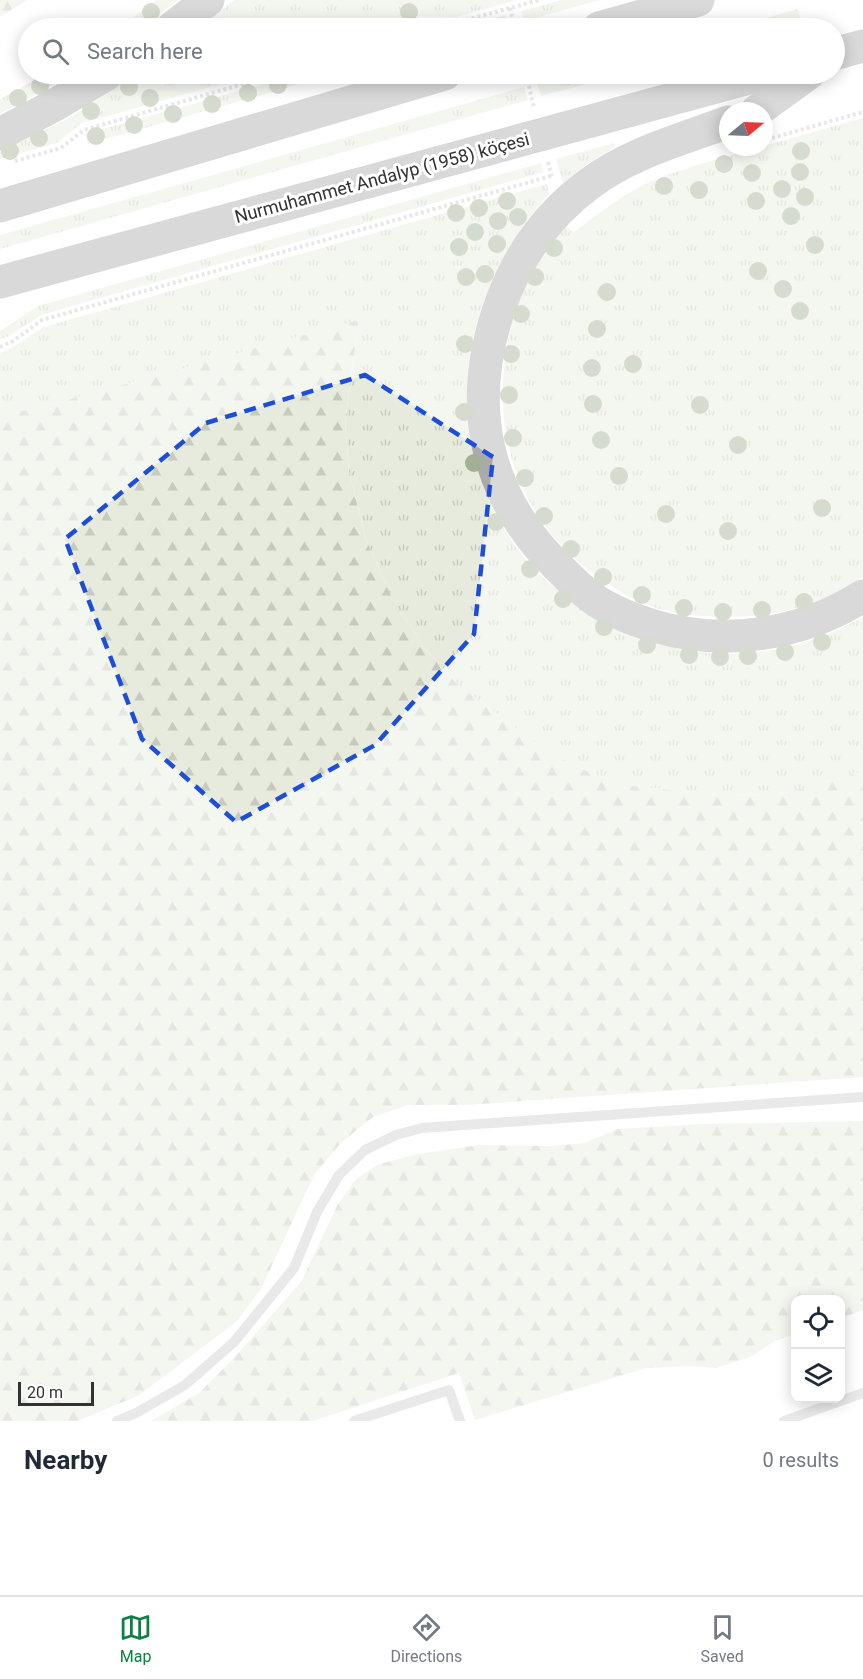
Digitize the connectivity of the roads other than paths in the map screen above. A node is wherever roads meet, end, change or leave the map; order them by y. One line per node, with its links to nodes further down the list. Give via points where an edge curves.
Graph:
1 (208, 0): 3 (main road)
2 (698, 0): 4 (main road)
3 (185, 18)
4 (634, 18)
5 (863, 46): 6 (main road)
6 (845, 51)
7 (90, 84): 13 (main road, via 53,106)
8 (412, 84): 14 (main road)
9 (728, 84): 15 (main road, Nurmuhammet Andalyp (1958) köçesi)
10 (794, 84): 11 (main road)
11 (769, 102)
12 (719, 126): 16 (main road, via 623,162 588,185 537,234 513,272 486,354 483,406 493,464 502,491 546,555 602,605 639,621 700,636 756,635 813,622)
13 (5, 148)
14 (0, 206)
15 (0, 282)
16 (863, 596)
17 (863, 1097): 19 (lane, via 422,1128 396,1135 365,1150 339,1175 317,1212 294,1268 234,1342 185,1385)
18 (863, 1393): 22 (lane)
19 (117, 1421)
20 (354, 1421): 21 (lane, via 449,1390)
21 (459, 1421)
22 (784, 1421)

